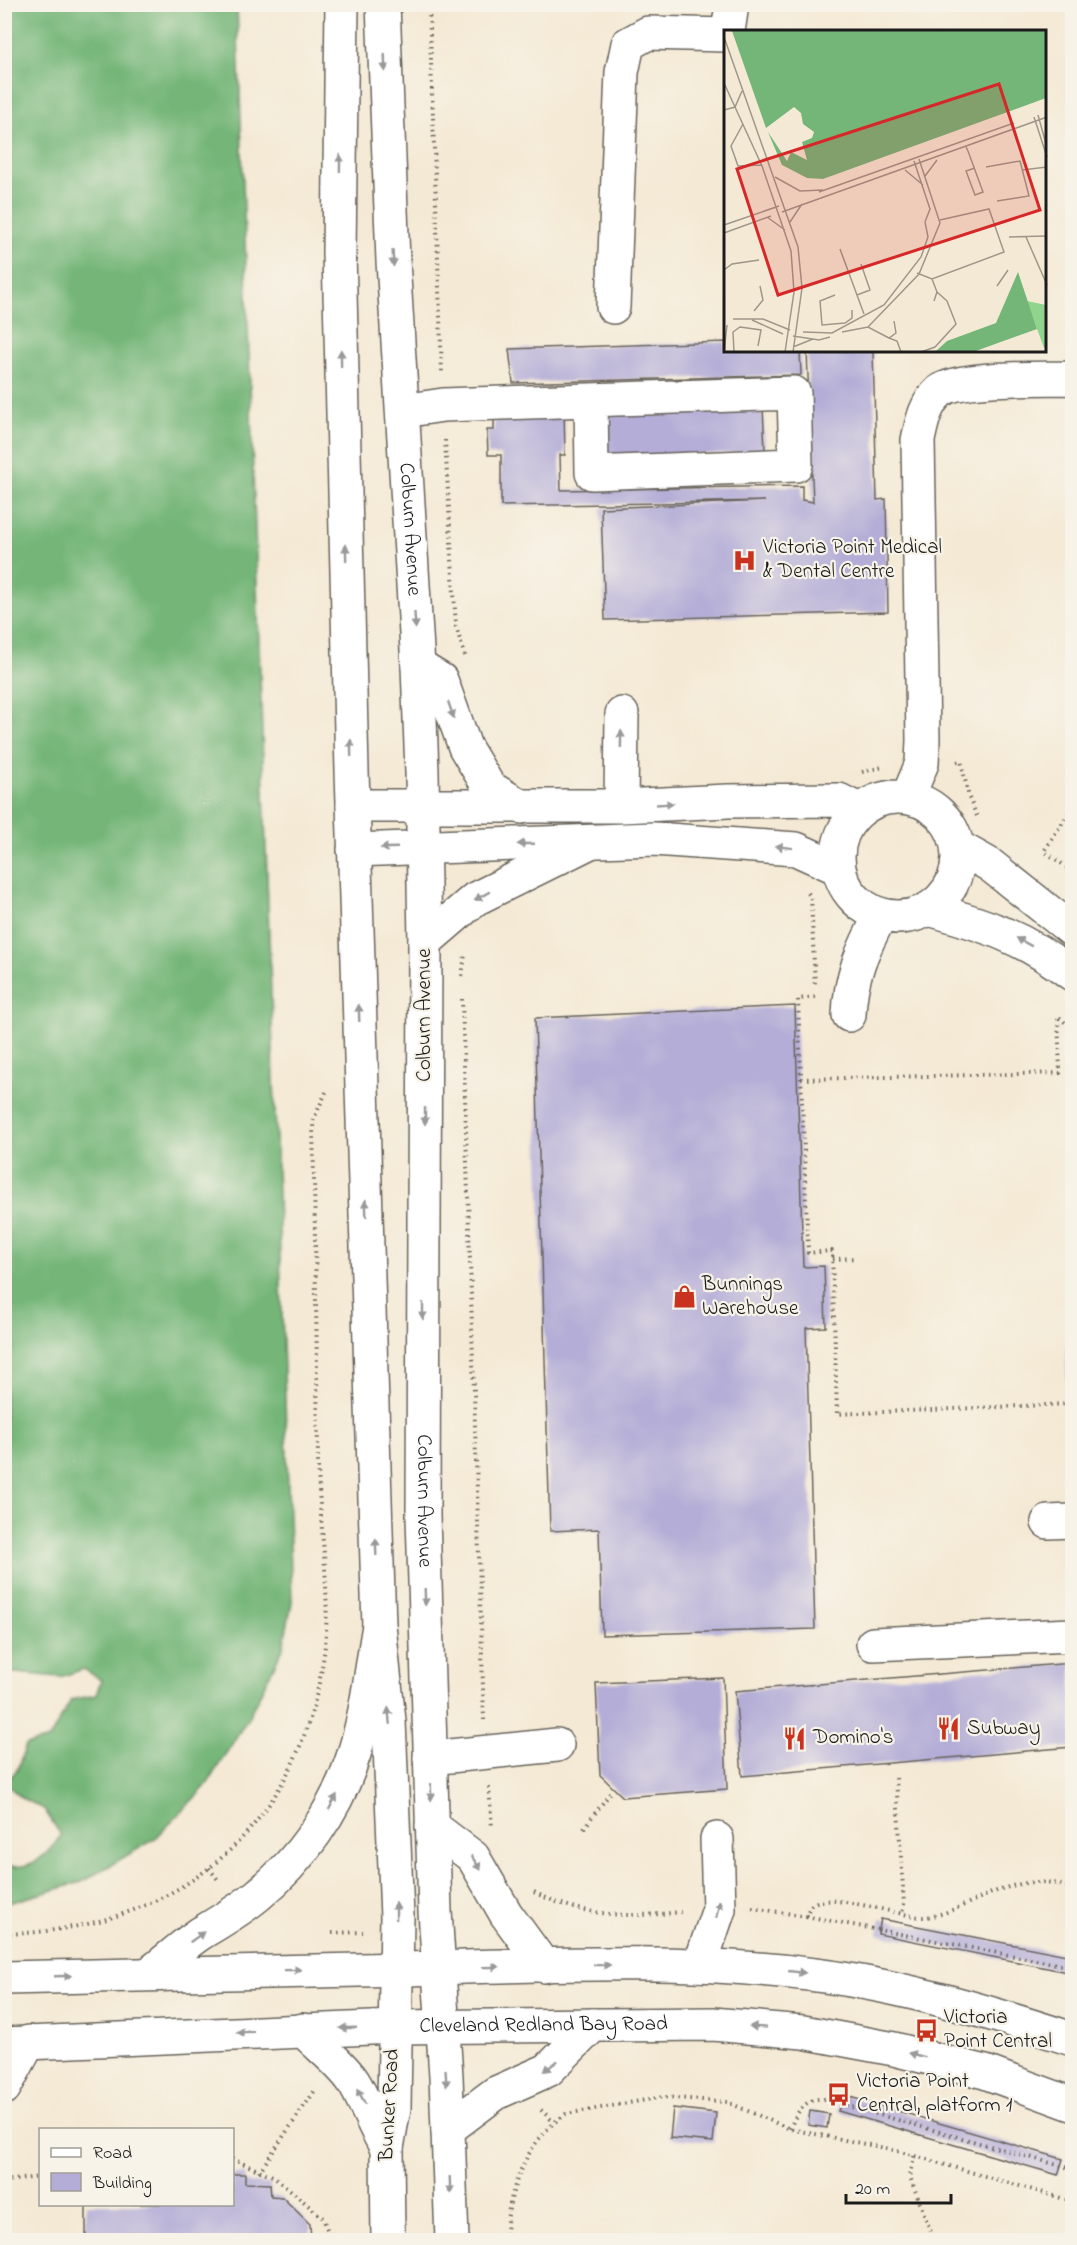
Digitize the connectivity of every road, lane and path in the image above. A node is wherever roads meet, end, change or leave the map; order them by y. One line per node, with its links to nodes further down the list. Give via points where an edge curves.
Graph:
1 (342, 4): 15 (main road, one-way to 1, via 339,253)
2 (383, 4): 9 (main road, Colburn Avenue, one-way to 9)
3 (732, 4): 4 (main road)
4 (728, 30)
5 (724, 34): 6 (main road, via 648,33 628,44 622,72)
6 (613, 307)
7 (1072, 378): 12 (main road, via 967,382 941,390 925,411 918,440)
8 (591, 400): 8 (main road, via 794,393 796,465 592,473); 9 (main road, via 443,405)
9 (403, 411): 10 (main road, Colburn Avenue, one-way to 10)
10 (418, 666): 16 (main road, Colburn Avenue); 18 (main road, one-way to 18, via 441,680 465,747 489,787)
11 (622, 714): 17 (main road, one-way to 11)
12 (922, 763): 13 (path); 14 (main road); 21 (path, via 961,761)
13 (884, 767)
14 (908, 796): 20 (main road, via 891,796); 24 (main road, via 941,814 952,828)
15 (353, 806): 16 (main road); 25 (main road)
16 (422, 806): 18 (main road); 23 (main road, Colburn Avenue)
17 (621, 806): 18 (main road); 20 (main road, one-way to 20, via 838,800)
18 (522, 807)
19 (1072, 808): 27 (path, via 1044,851)
20 (859, 810): 26 (main road, via 841,836)
21 (978, 818)
22 (590, 842): 23 (main road, one-way to 23); 26 (main road, one-way to 22, via 796,849 766,845 654,839); 33 (main road, one-way to 33, via 475,899)
23 (424, 847): 25 (main road, one-way to 25); 33 (main road, Colburn Avenue)
24 (957, 847): 30 (main road, via 958,865 953,882); 32 (main road, via 990,865)
25 (354, 850): 45 (main road, one-way to 25)
26 (838, 868): 31 (main road, via 853,898)
27 (1072, 872): 28 (path)
28 (1069, 879)
29 (804, 889): 40 (path, via 811,897 816,999 798,999)
30 (929, 909): 31 (main road, via 898,918); 35 (main road, one-way to 30, via 1046,954 1007,933)
31 (881, 915): 38 (main road, via 860,956 850,992)
32 (1072, 930)
33 (425, 942): 50 (main road, Colburn Avenue, one-way to 50, via 422,1434)
34 (466, 948): 36 (path)
35 (1072, 974)
36 (462, 977)
37 (462, 989): 49 (path)
38 (849, 1015)
39 (1072, 1029): 40 (path, via 1058,1016 1060,1073)
40 (801, 1079): 43 (path, via 808,1253 832,1251)
41 (329, 1085): 57 (path, via 313,1121 318,1471 327,1616 324,1654 308,1724 280,1784 238,1844)
42 (857, 1258): 43 (path)
43 (833, 1259): 44 (path, via 837,1414)
44 (1068, 1404)
45 (379, 1626): 71 (main road, one-way to 45, via 397,1917 389,1721); 72 (main road, one-way to 45, via 200,1934 230,1917 284,1872 326,1813 353,1758)
46 (1072, 1635): 47 (main road)
47 (873, 1644)
48 (557, 1745): 49 (main road)
49 (486, 1753): 50 (main road); 55 (path)
50 (430, 1758): 53 (main road, Colburn Avenue, one-way to 53)
51 (896, 1778): 62 (path)
52 (611, 1792): 54 (path)
53 (432, 1826): 68 (main road, one-way to 68, via 473,1857 506,1914); 70 (main road, Colburn Avenue)
54 (584, 1828)
55 (493, 1832)
56 (717, 1839): 61 (main road)
57 (209, 1868): 58 (path); 65 (path, via 154,1904 121,1916 78,1926)
58 (223, 1886)
59 (1072, 1888): 62 (path, via 1024,1881 937,1915)
60 (528, 1889): 61 (path, via 570,1908 607,1916)
61 (719, 1909): 63 (path, via 760,1907); 67 (main road)
62 (902, 1914): 63 (path, via 849,1902 825,1901 812,1904)
63 (806, 1916): 69 (path)
64 (369, 1932): 66 (path)
65 (4, 1934)
66 (321, 1934)
67 (699, 1965): 68 (main road, one-way to 67); 78 (main road, one-way to 78, via 819,1975 880,1986 959,2004)
68 (544, 1966): 70 (main road, one-way to 68)
69 (1072, 1967)
70 (438, 1968): 71 (main road); 75 (main road, Colburn Avenue)
71 (395, 1969): 72 (main road, one-way to 71); 76 (main road, Bunker Road)
72 (150, 1973): 73 (main road, one-way to 72)
73 (4, 1978)
74 (593, 2025): 75 (main road, Cleveland Redland Bay Road); 82 (main road, Cleveland Redland Bay Road, one-way to 74, via 975,2070 894,2049 803,2032 713,2024); 83 (main road, one-way to 83, via 548,2070 496,2093)
75 (443, 2026): 76 (main road, Cleveland Redland Bay Road); 83 (main road, one-way to 83)
76 (394, 2027): 77 (main road, Cleveland Redland Bay Road, one-way to 77); 85 (main road, Bunker Road, via 394,2108)
77 (303, 2030): 79 (main road, Cleveland Redland Bay Road, one-way to 79); 85 (main road, one-way to 77, via 351,2078)
78 (1072, 2039)
79 (17, 2043): 80 (main road)
80 (4, 2088)
81 (316, 2088): 89 (path)
82 (1072, 2104)
83 (448, 2129): 95 (main road, one-way to 95)
84 (790, 2129): 86 (path); 88 (path, via 801,2108 823,2098); 96 (path, via 727,2102 692,2098 663,2097 566,2114 554,2122 528,2157 511,2201)
85 (387, 2148): 94 (main road, Bunker Road)
86 (914, 2156): 92 (path); 97 (path, via 910,2176)
87 (234, 2160): 89 (path)
88 (1072, 2169)
89 (259, 2172): 93 (path, via 275,2177 323,2218)
90 (39, 2177): 91 (path)
91 (4, 2181)
92 (1072, 2201)
93 (331, 2241)
94 (388, 2241)
95 (452, 2241)
96 (506, 2241)
97 (934, 2241)

